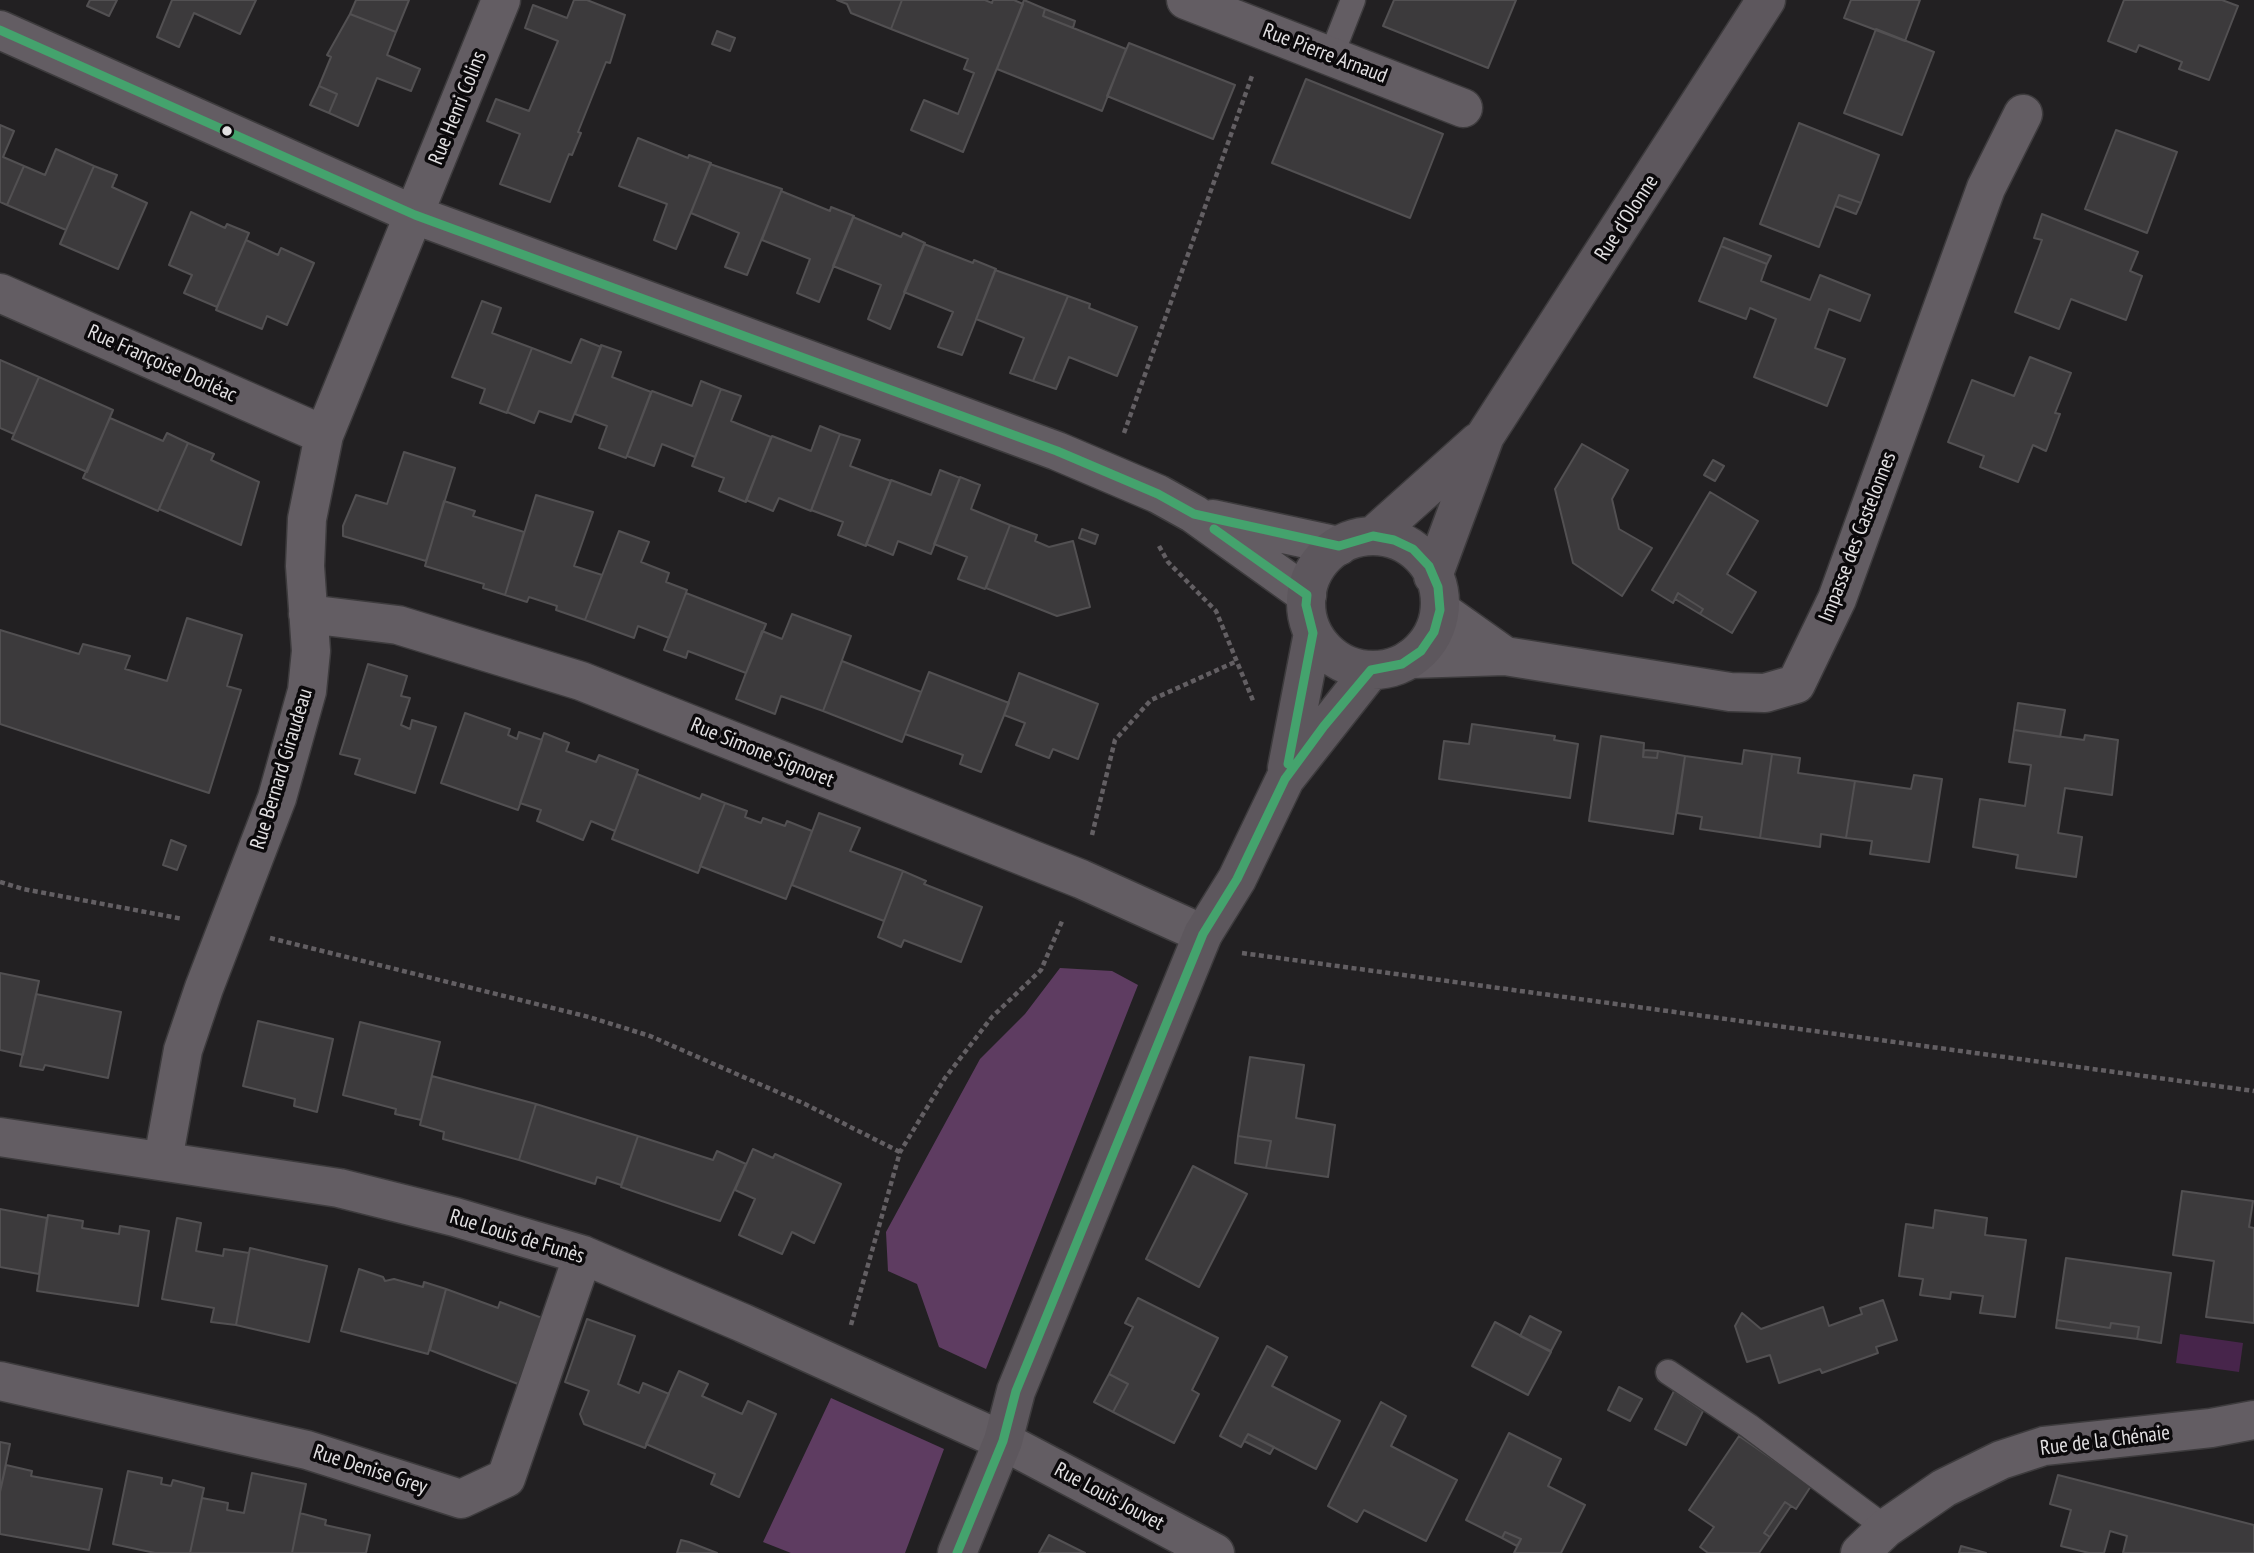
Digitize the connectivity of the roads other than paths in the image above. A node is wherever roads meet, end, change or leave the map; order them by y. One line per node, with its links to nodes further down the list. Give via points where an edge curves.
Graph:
1 (501, 0): 9 (street, Rue Henri Colins)
2 (1186, 0): 6 (street, Rue Pierre Arnaud)
3 (1353, 0): 6 (lane)
4 (1766, 0): 12 (street, Rue d'Olonne)
5 (0, 30): 9 (street)
6 (1331, 56): 7 (street, Rue Pierre Arnaud)
7 (1464, 108)
8 (2023, 114): 19 (street, Impasse des Castelonnes, via 1986,188 1837,600 1796,684 1765,693 1730,692)
9 (415, 215): 11 (street, Rue Bernard Giraudeau); 13 (street, via 1058,452)
10 (0, 293): 11 (street, Rue Françoise Dorléac)
11 (324, 435): 17 (street, Rue Bernard Giraudeau, via 307,519)
12 (1485, 436): 14 (street, Rue d'Olonne); 15 (street, Rue d'Olonne)
13 (1194, 514): 14 (street); 16 (street)
14 (1356, 541): 15 (street, via 1394,540 1413,549 1429,566); 16 (street, Rue d'Olonne, via 1318,565)
15 (1437, 593): 19 (street, Impasse des Castelonnes); 20 (street, Rue d'Olonne, via 1434,632)
16 (1307, 595): 18 (street)
17 (308, 614): 23 (street, Rue Simone Signoret, via 398,625 581,681 1081,879); 25 (street, Rue Bernard Giraudeau, via 307,691 277,798 183,1050)
18 (1314, 632): 21 (street, via 1335,659); 22 (street)
19 (1505, 656): 20 (street, Impasse des Castelonnes)
20 (1410, 659): 21 (street)
21 (1371, 670): 22 (street)
22 (1285, 779): 23 (street, via 1237,879)
23 (1203, 934): 30 (street, via 1016,1391)
24 (0, 1137): 25 (street, Rue Louis de Funès)
25 (163, 1160): 26 (street, Rue Louis de Funès, via 339,1188)
26 (583, 1255): 28 (street, Rue Denise Grey, via 506,1478 461,1499 307,1450); 30 (street, Rue Louis de Funès)
27 (1668, 1372): 31 (lane, via 1749,1426)
28 (0, 1381)
29 (2254, 1420): 31 (street, Rue de la Chénaie, via 2044,1446 2001,1460 1944,1488)
30 (1003, 1441): 32 (street); 33 (street, Rue Louis Jouvet)
31 (1873, 1541)
32 (957, 1553)
33 (1215, 1553)

